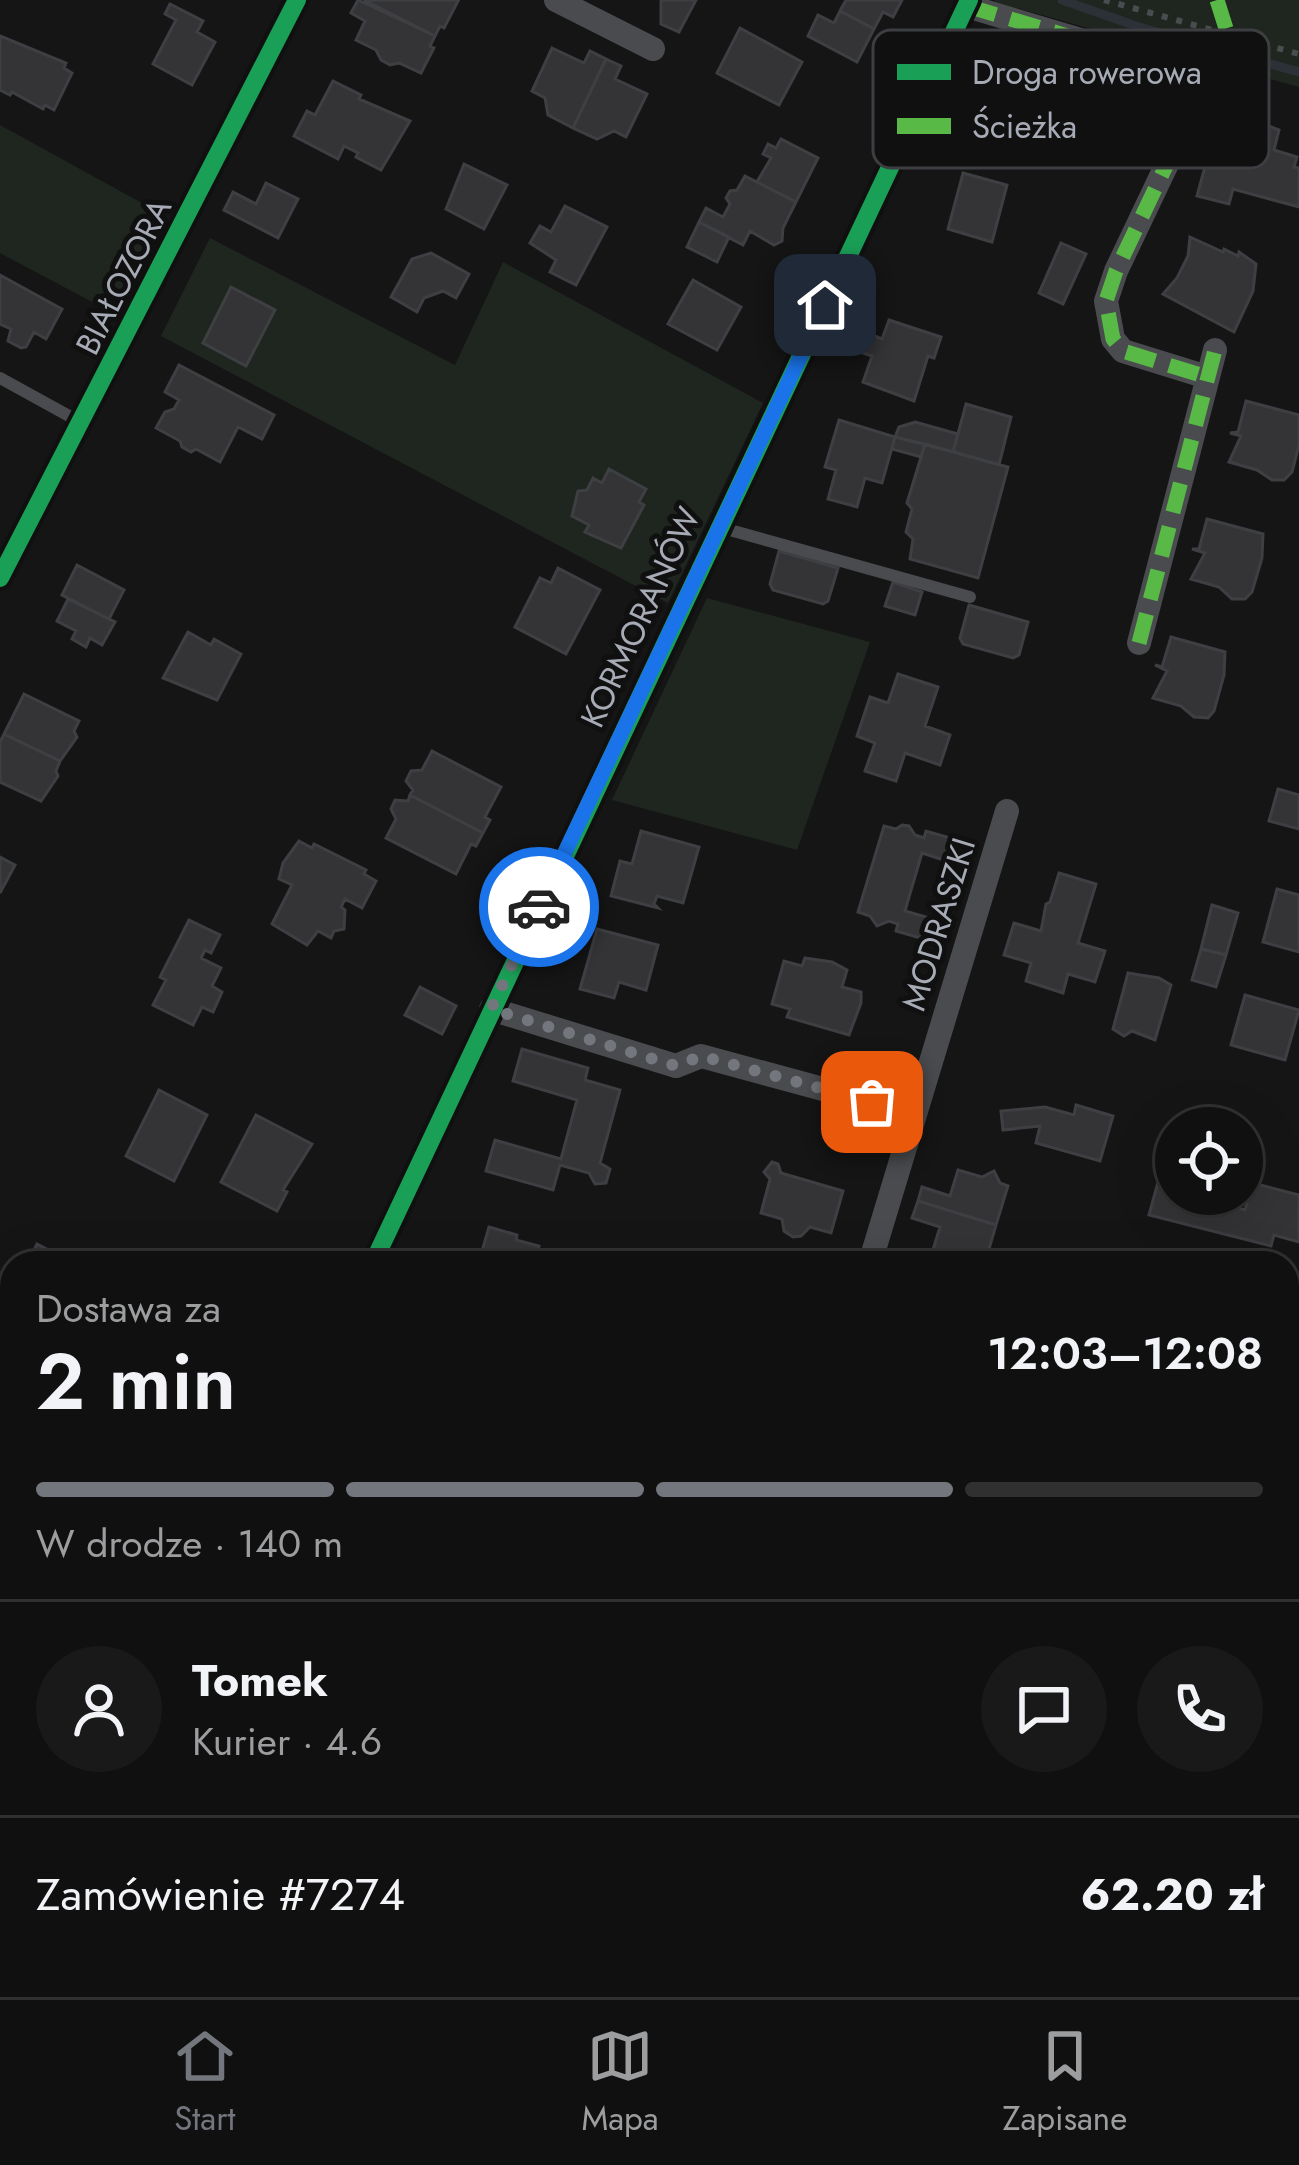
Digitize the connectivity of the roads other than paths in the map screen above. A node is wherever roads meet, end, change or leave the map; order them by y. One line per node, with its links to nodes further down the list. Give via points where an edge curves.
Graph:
1 (297, 0): 11 (street, BIAŁOZORA)
2 (556, 0): 5 (street)
3 (968, 3): 4 (street)
4 (1053, 30)
5 (653, 50)
6 (889, 168): 12 (street, KORMORANÓW)
7 (1166, 168): 9 (street, via 1106,301 1113,339 1124,350)
8 (1215, 350): 9 (street)
9 (1208, 377): 15 (street)
10 (0, 378): 11 (lane)
11 (81, 422): 13 (street, BIAŁOZORA)
12 (719, 526): 14 (lane); 17 (street, KORMORANÓW)
13 (0, 578)
14 (970, 597)
15 (1139, 643)
16 (1006, 811): 18 (street, MODRASZKI)
17 (491, 1009): 18 (street, via 676,1066 701,1056); 19 (street, KORMORANÓW)
18 (915, 1114): 20 (street, MODRASZKI)
19 (380, 1251)
20 (874, 1251)

